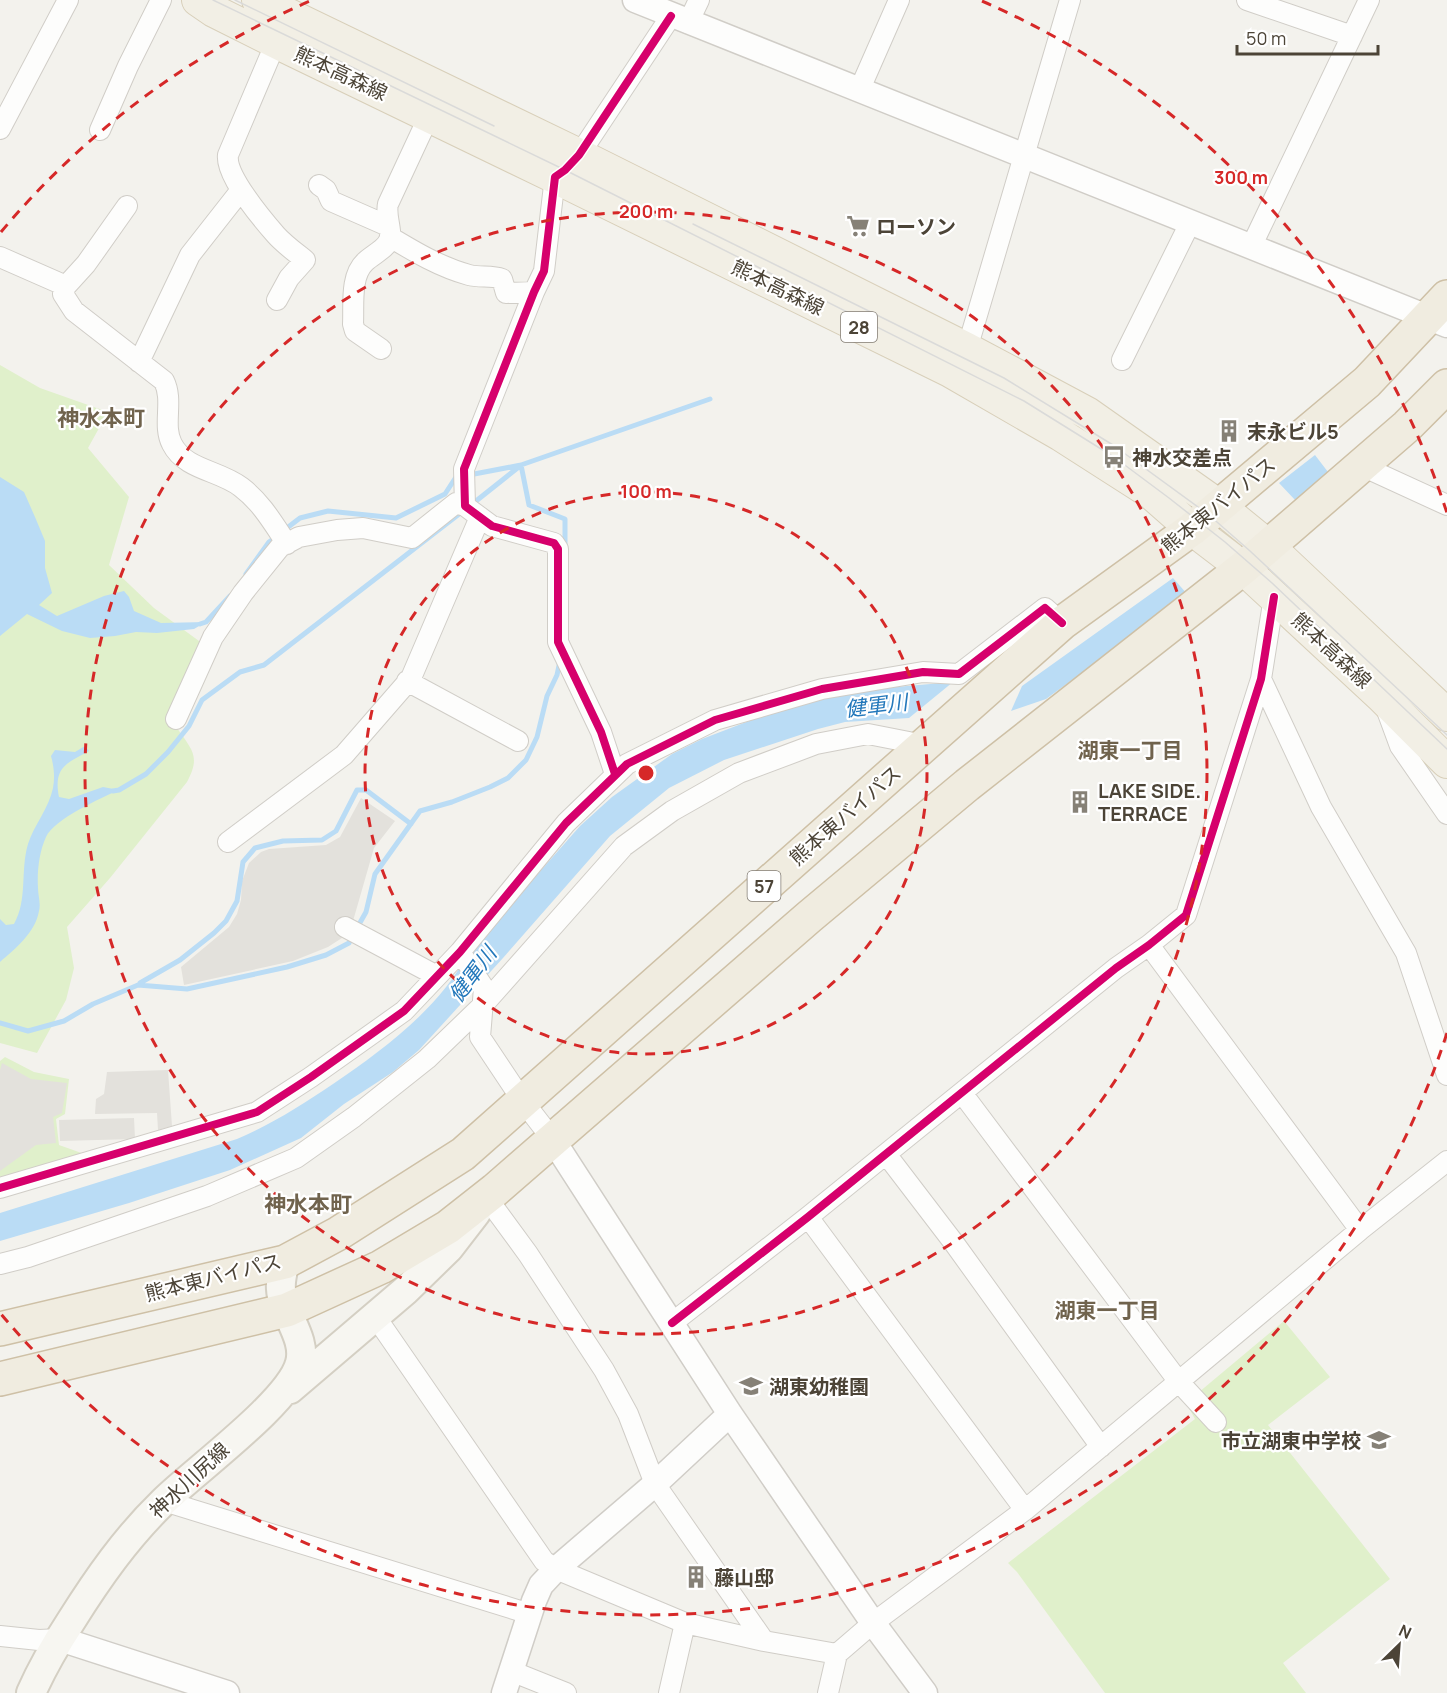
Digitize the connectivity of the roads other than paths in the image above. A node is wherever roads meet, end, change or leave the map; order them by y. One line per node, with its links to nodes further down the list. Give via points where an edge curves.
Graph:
1 (68, 0): 16 (street)
2 (161, 0): 17 (street)
3 (198, 0): 13 (main road, 熊本高森線 / 28)
4 (258, 0): 18 (main road, 熊本高森線 / 28)
5 (635, 0): 11 (street)
6 (699, 0): 11 (street)
7 (899, 0): 14 (street)
8 (1070, 0): 19 (street)
9 (1247, 0): 12 (street)
10 (1369, 0): 12 (street)
11 (680, 19): 14 (street); 18 (street)
12 (1352, 36): 26 (street)
13 (276, 42): 15 (main road, 熊本高森線 / 28); 22 (street, via 228,155 227,163)
14 (859, 91): 19 (street)
15 (429, 116): 20 (main road, 熊本高森線 / 28); 25 (street, via 388,204)
16 (2, 119)
17 (100, 130)
18 (579, 155): 20 (street); 33 (main road, 熊本高森線 / 28)
19 (1024, 156): 24 (street); 33 (street)
20 (555, 177): 29 (street, via 544,271); 41 (main road, 熊本高森線 / 28, via 950,371 1140,486)
21 (319, 185): 25 (street, via 331,201)
22 (241, 189): 30 (street, via 276,235 305,260); 35 (street, via 190,255)
23 (127, 206): 28 (street)
24 (1191, 222): 26 (street); 34 (street)
25 (389, 232): 29 (street, via 429,260 471,276 502,279 506,294); 32 (street, via 388,243 363,264 355,280 355,331)
26 (1252, 246): 31 (street)
27 (0, 257): 28 (street)
28 (66, 286): 35 (street, via 63,294 74,311)
29 (534, 292): 40 (street, via 464,469)
30 (277, 300)
31 (1441, 313): 39 (highway, 熊本東バイパス / 57, via 1367,382)
32 (381, 349)
33 (966, 349): 39 (main road, 熊本高森線 / 28, via 1087,413)
34 (1122, 360)
35 (139, 362): 42 (street, via 164,381 169,391 168,429 172,444 184,460 240,485 256,499)
36 (1447, 386): 37 (highway)
37 (1362, 466): 38 (street); 43 (highway)
38 (1447, 505)
39 (1219, 506): 41 (highway, 熊本東バイパス / 57); 43 (main road, 熊本高森線 / 28)
40 (473, 511): 42 (street, via 456,503 412,538 363,528 299,537); 48 (street); 55 (street, via 492,526 554,543 558,549 558,642 602,732)
41 (1192, 529): 44 (main road, 熊本高森線 / 28); 46 (highway, 熊本東バイパス / 57)
42 (287, 544): 51 (street, via 280,547 243,593 213,637)
43 (1268, 546): 44 (highway); 50 (main road, 熊本高森線 / 28)
44 (1243, 568): 45 (main road, 熊本高森線 / 28); 66 (highway, via 966,785)
45 (1274, 597): 47 (street); 49 (main road, 熊本高森線 / 28)
46 (1062, 623): 53 (highway, 熊本東バイパス / 57); 55 (street, via 1045,608 959,674 923,672 811,692 715,720 627,764)
47 (1261, 679): 59 (street, via 1186,915); 63 (street, via 1321,807 1406,953)
48 (407, 681): 52 (street); 57 (street, via 344,755)
49 (1382, 696): 54 (main road, 熊本高森線 / 28); 56 (street, via 1400,746)
50 (1447, 715)
51 (176, 719)
52 (518, 741)
53 (924, 745): 62 (street, via 868,734 816,744 739,773 672,811 624,846); 65 (highway, 熊本東バイパス / 57)
54 (1447, 762)
55 (615, 774): 60 (street, via 566,823)
56 (1447, 814)
57 (228, 842)
58 (345, 927): 61 (street)
59 (1149, 945): 64 (street); 72 (street)
60 (460, 952): 61 (street); 62 (street)
61 (437, 976): 69 (street, via 404,1011 257,1112)
62 (483, 997): 65 (street, via 480,1037); 74 (street, via 427,1059 354,1118 296,1158 207,1196)
63 (1447, 1075)
64 (962, 1093): 67 (street); 80 (street)
65 (522, 1100): 66 (street); 73 (highway, 熊本東バイパス / 57, via 463,1154 339,1233)
66 (553, 1140): 70 (highway); 77 (street)
67 (886, 1154): 71 (street); 84 (street)
68 (1447, 1161): 72 (street)
69 (0, 1188)
70 (491, 1194): 75 (highway, via 448,1227 381,1267); 76 (main road, via 449,1248); 85 (street, via 604,1370 628,1414)
71 (808, 1217): 77 (street); 87 (street)
72 (1360, 1230): 80 (street)
73 (285, 1262): 75 (main road, 神水川尻線, via 281,1289); 78 (highway, 熊本東バイパス / 57)
74 (0, 1264)
75 (287, 1310): 79 (highway); 81 (main road, 神水川尻線, via 301,1348 300,1364)
76 (375, 1316): 81 (main road); 88 (street, via 544,1561)
77 (672, 1323): 82 (street)
78 (0, 1329)
79 (0, 1378)
80 (1179, 1382): 83 (street); 84 (street)
81 (273, 1404): 86 (main road, 神水川尻線)
82 (730, 1414): 85 (street); 91 (street)
83 (1216, 1422)
84 (1101, 1447): 87 (street)
85 (656, 1484): 88 (street); 94 (street)
86 (164, 1501): 89 (street); 93 (main road, 神水川尻線, via 119,1550)
87 (1025, 1510): 91 (street)
88 (556, 1569): 89 (street, via 541,1585); 90 (street)
89 (530, 1614): 96 (street)
90 (685, 1623): 94 (street); 100 (street)
91 (873, 1623): 95 (street); 102 (street)
92 (0, 1636): 93 (street)
93 (60, 1639): 97 (main road, 神水川尻線); 98 (street)
94 (764, 1641): 95 (street)
95 (837, 1654): 101 (street)
96 (507, 1682): 99 (street)
97 (32, 1693)
98 (227, 1693)
99 (566, 1693)
100 (669, 1693)
101 (828, 1693)
102 (925, 1693)

